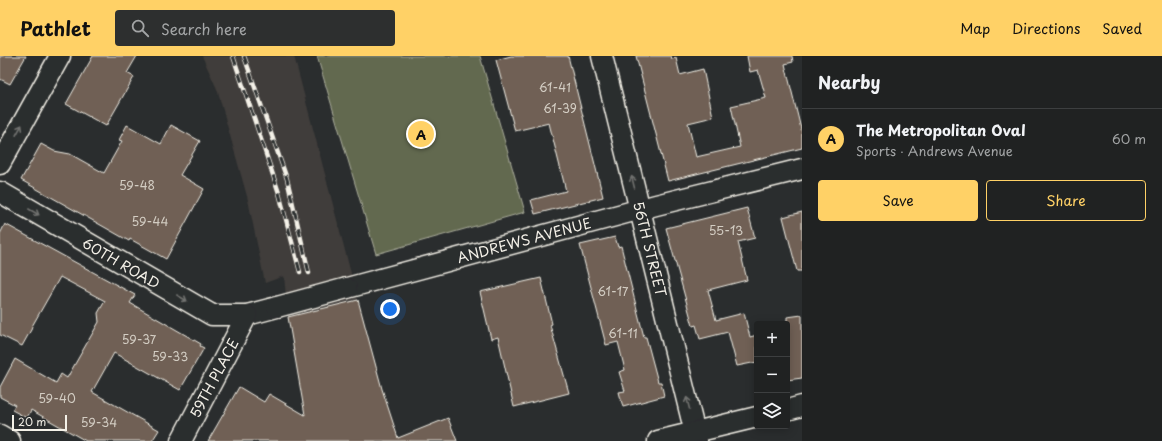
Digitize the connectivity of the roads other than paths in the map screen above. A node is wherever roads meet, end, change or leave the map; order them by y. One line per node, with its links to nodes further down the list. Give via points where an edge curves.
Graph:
1 (60, 56): 3 (street, one-way to 1)
2 (602, 56): 6 (street, 56TH STREET, one-way to 2)
3 (0, 164)
4 (802, 169): 6 (street, ANDREWS AVENUE)
5 (0, 192): 7 (street, 60TH ROAD, one-way to 7, via 212,315)
6 (640, 209): 7 (street, ANDREWS AVENUE, bridge); 12 (street, 56TH STREET, one-way to 6)
7 (247, 315): 14 (street, 59TH PLACE)
8 (802, 406): 9 (street)
9 (790, 409)
10 (754, 418): 12 (street)
11 (0, 435): 13 (street)
12 (696, 437): 15 (street)
13 (10, 441)
14 (181, 441)
15 (658, 441)

